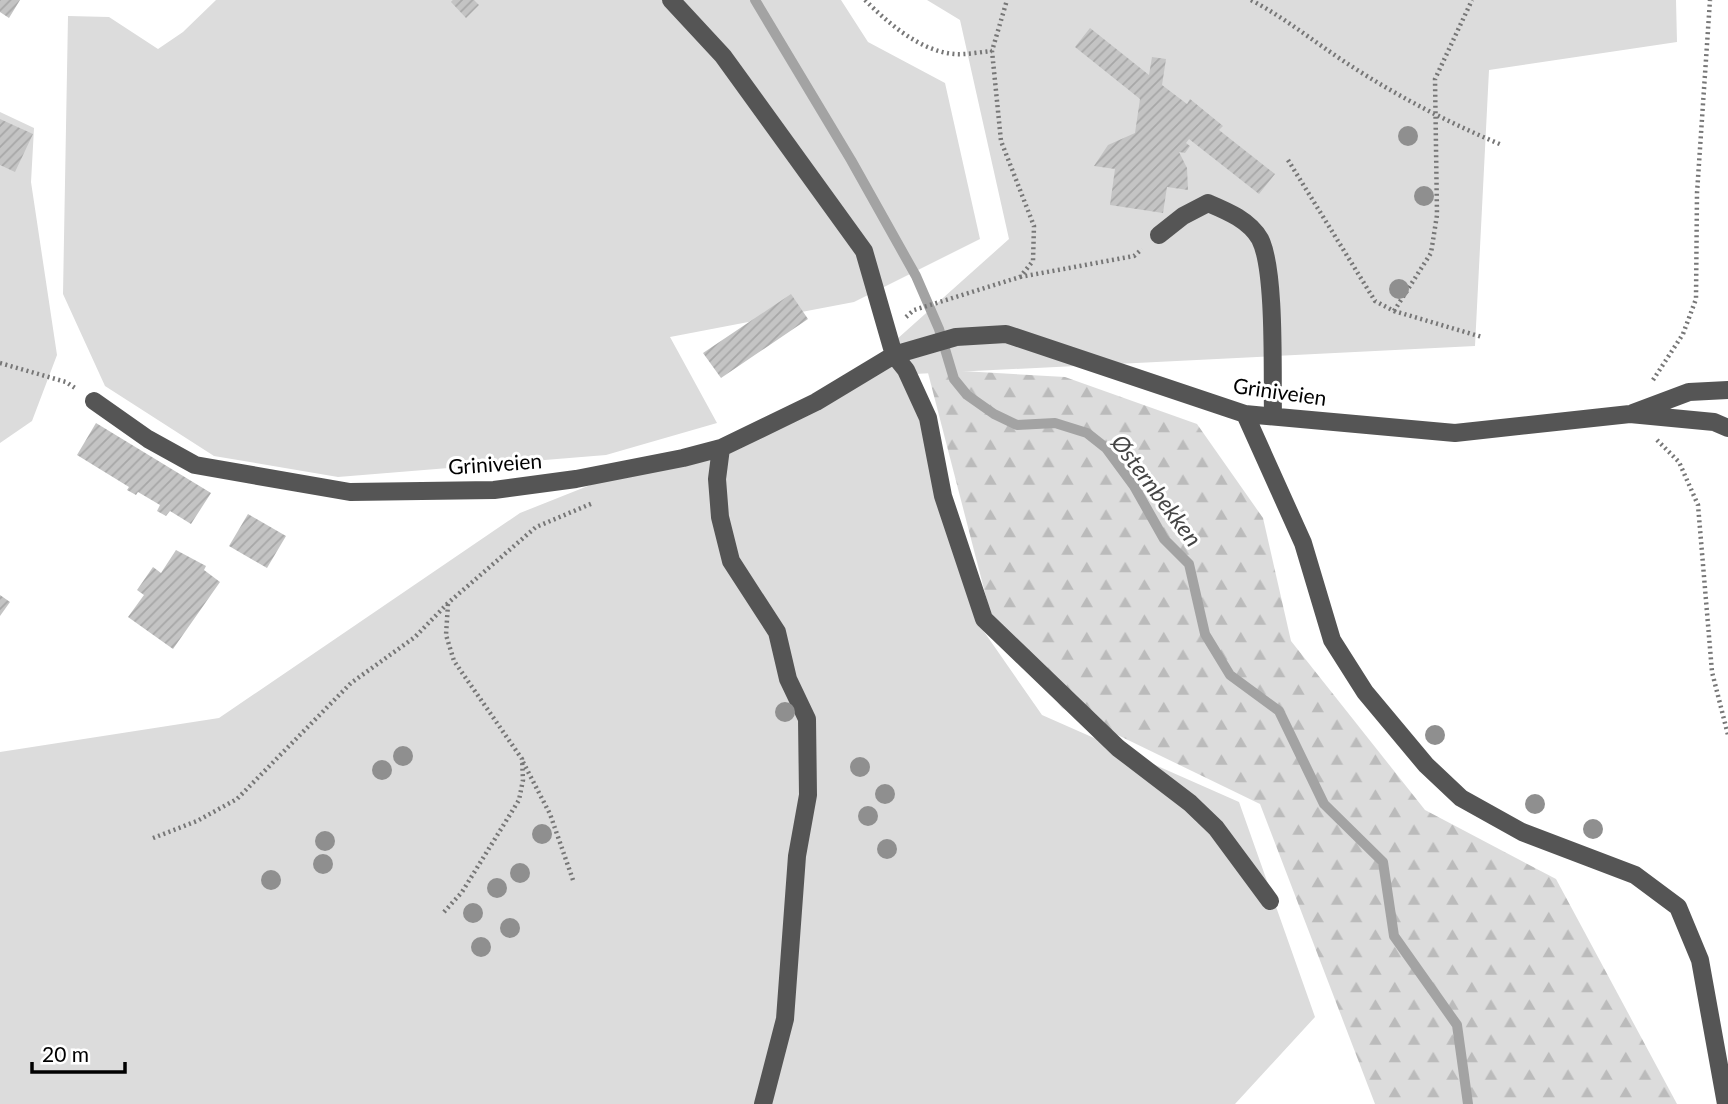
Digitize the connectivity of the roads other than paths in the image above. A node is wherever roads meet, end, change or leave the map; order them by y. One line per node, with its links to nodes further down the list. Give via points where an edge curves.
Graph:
1 (671, 0): 3 (street, via 723,56 864,251)
2 (1159, 235): 8 (street, via 1208,203 1239,217 1260,239 1269,270)
3 (894, 355): 6 (street, Griniveien, via 956,337 1006,334); 10 (street, Griniveien, via 816,402); 11 (street, via 928,418 943,496 984,619 1118,748 1216,828)
4 (1728, 390): 7 (street, Griniveien, via 1689,392)
5 (94, 401): 10 (street, Griniveien, via 195,465 350,492 494,490 590,477)
6 (1245, 414): 8 (street, Griniveien); 13 (street, via 1303,543 1332,640 1364,692 1426,765 1461,798 1522,832 1635,875 1678,907 1700,960)
7 (1630, 414): 8 (street, Griniveien, via 1455,433); 9 (street, Griniveien, via 1714,422)
8 (1273, 416)
9 (1728, 428)
10 (721, 448): 12 (street, via 718,492 731,561 778,632 788,679 807,719 808,795 797,856 785,1019)
11 (1270, 901)
12 (763, 1104)
13 (1726, 1104)

